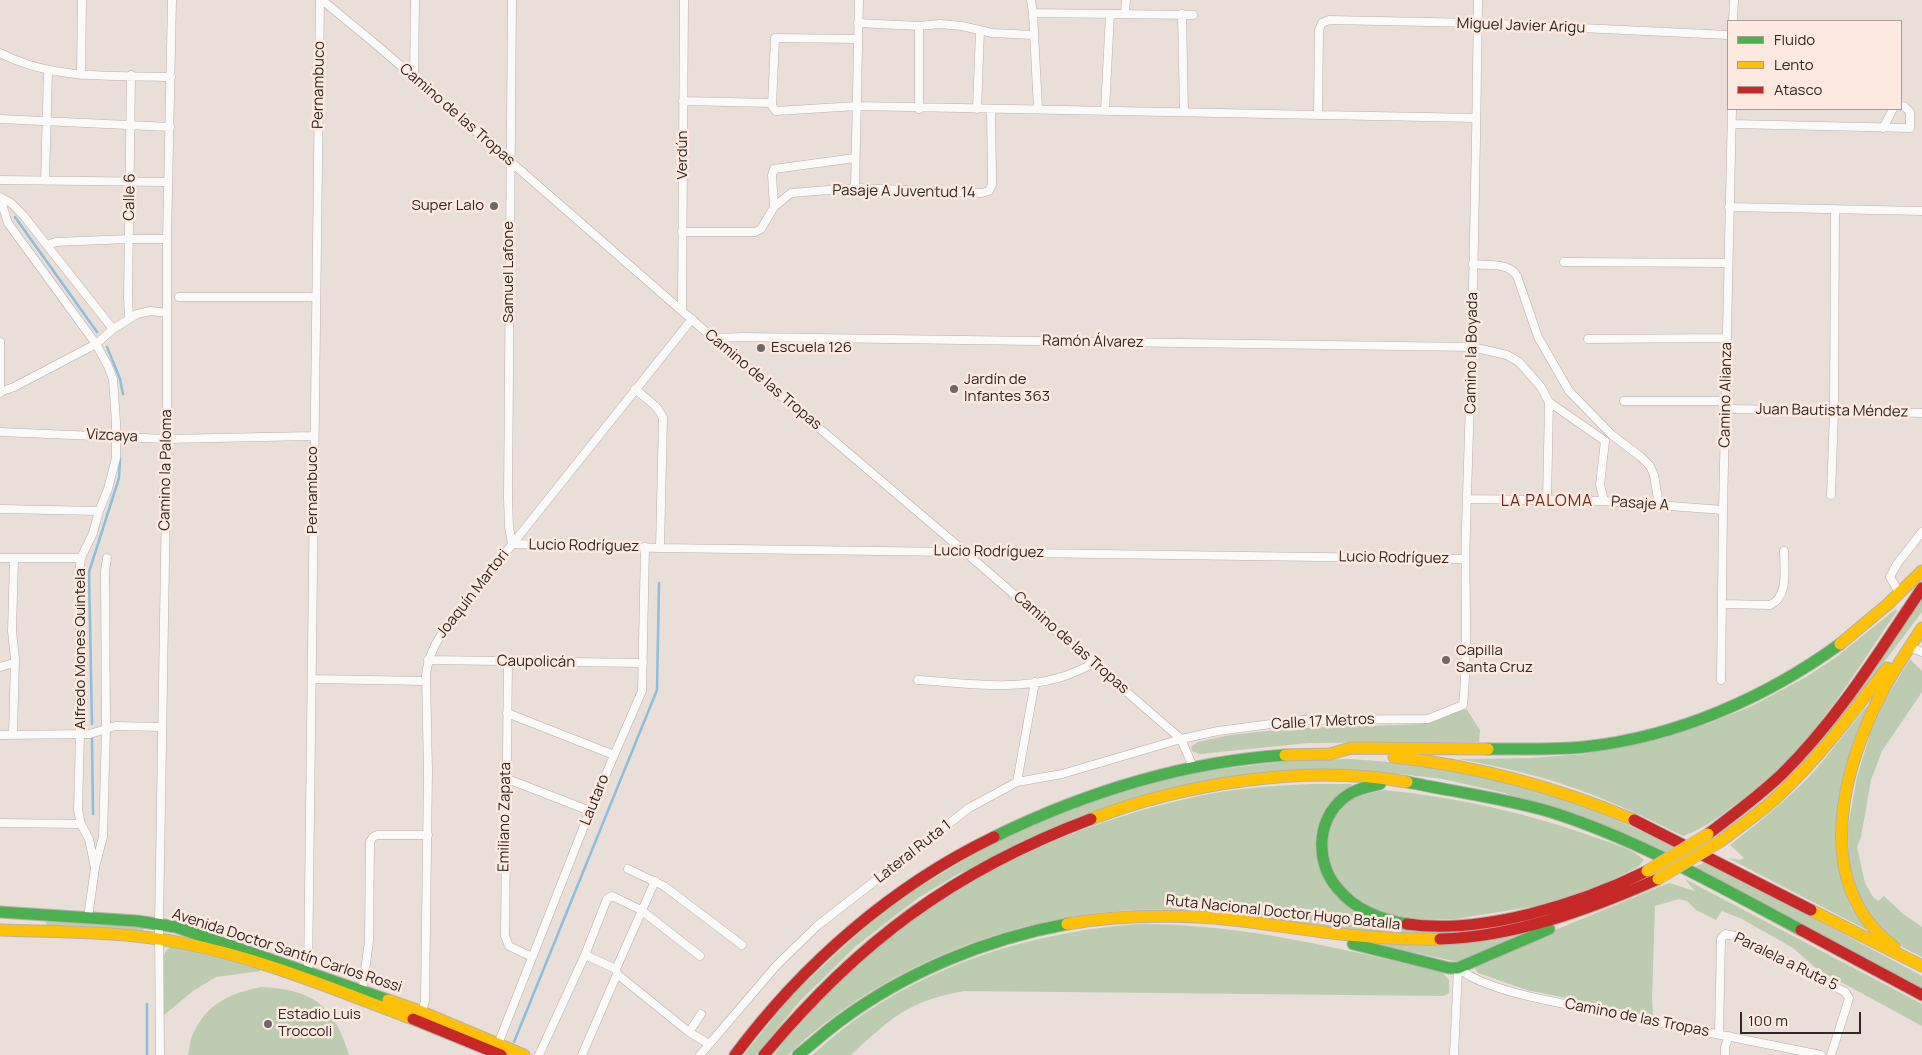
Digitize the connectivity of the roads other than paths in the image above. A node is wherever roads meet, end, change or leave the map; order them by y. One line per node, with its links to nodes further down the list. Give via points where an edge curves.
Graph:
1 (82, 0): 27 (street)
2 (172, 0): 29 (street, Camino la Paloma)
3 (321, 0): 30 (street, Camino de las Tropas); 71 (street, Pernambuco)
4 (415, 0): 30 (street)
5 (512, 0): 52 (street, Samuel Lafone)
6 (684, 0): 31 (street, Verdún)
7 (859, 0): 18 (street)
8 (1031, 0): 12 (street)
9 (1126, 0): 14 (street)
10 (1478, 0): 19 (street, Camino la Boyada)
11 (1734, 0): 17 (street)
12 (1033, 13): 13 (street); 22 (street)
13 (1110, 14): 14 (street); 39 (street)
14 (1125, 14): 15 (street)
15 (1182, 14): 16 (street); 42 (street)
16 (1193, 15)
17 (1733, 20)
18 (858, 23): 20 (street); 24 (street)
19 (1477, 23): 23 (street, Miguel Javier Arigu); 43 (street, Miguel Javier Arigu, via 1329,20 1322,23 1319,30); 44 (street, Camino la Boyada)
20 (919, 26): 21 (street, via 940,24); 35 (street)
21 (980, 31): 22 (street); 36 (street)
22 (1034, 35): 38 (street)
23 (1727, 35)
24 (858, 39): 32 (street, via 775,38); 33 (street)
25 (0, 54): 26 (street)
26 (48, 71): 27 (street); 46 (street)
27 (81, 75): 28 (street)
28 (131, 75): 29 (street); 48 (street, Calle 6)
29 (171, 77): 49 (street, Camino la Paloma)
30 (414, 78): 52 (street, Camino de las Tropas)
31 (683, 101): 32 (street); 63 (street, Verdún)
32 (772, 103): 33 (street, via 776,111)
33 (857, 106): 35 (street); 51 (street)
34 (1902, 107): 50 (street, via 1910,112 1910,128)
35 (918, 108): 36 (street)
36 (977, 108): 37 (street)
37 (992, 109): 38 (street); 57 (street, Pasaje A Juventud 14, via 992,185 989,191)
38 (1038, 110): 39 (street)
39 (1105, 110): 42 (street)
40 (1732, 110): 47 (street, Camino Alianza)
41 (1892, 110): 50 (street)
42 (1184, 111): 43 (street)
43 (1318, 114): 44 (street)
44 (1476, 118): 69 (street, Camino la Boyada)
45 (0, 119): 46 (street)
46 (46, 121): 48 (street); 54 (street)
47 (1732, 124): 50 (street); 59 (street, Camino Alianza)
48 (131, 125): 49 (street); 55 (street, Calle 6)
49 (170, 127): 56 (street, Camino la Paloma)
50 (1883, 128)
51 (856, 158): 57 (street); 60 (street, via 774,169)
52 (510, 161): 72 (street, Camino de las Tropas); 105 (street, Samuel Lafone, via 508,498)
53 (0, 180): 54 (street)
54 (45, 181): 55 (street)
55 (131, 182): 56 (street); 64 (street, Calle 6)
56 (168, 182): 65 (street, Camino la Paloma)
57 (855, 188): 60 (street, Pasaje A Juventud 14, via 789,194)
58 (0, 197): 66 (street, Alfredo Mones Quintela, via 11,203); 81 (street, Alfredo Mones Quintela, via 8,223)
59 (1729, 207): 61 (street); 68 (street, Camino Alianza)
60 (774, 208): 63 (street, via 761,229 755,232)
61 (1835, 209): 62 (street); 88 (street)
62 (1922, 211)
63 (682, 232): 72 (street, Verdún)
64 (129, 239): 65 (street); 66 (street); 74 (street, Calle 6)
65 (167, 239): 73 (street, Camino la Paloma)
66 (47, 245): 76 (street, Alfredo Mones Quintela)
67 (1564, 262): 68 (street)
68 (1728, 263): 78 (street, Camino Alianza)
69 (1473, 264): 82 (street, Camino la Boyada); 91 (street, via 1507,266 1514,270 1538,337 1569,391)
70 (179, 297): 71 (street)
71 (316, 297): 93 (street, Pernambuco)
72 (682, 310): 75 (street, Camino de las Tropas)
73 (167, 313): 74 (street, via 146,311); 94 (street, Camino la Paloma)
74 (129, 318): 76 (street)
75 (692, 319): 77 (street, Camino de las Tropas); 83 (street, Joaquín Martori)
76 (113, 329): 81 (street)
77 (713, 338): 82 (street, Ramón Álvarez); 109 (street, Camino de las Tropas)
78 (1727, 338): 79 (street); 87 (street, Camino Alianza)
79 (1588, 339)
80 (0, 342): 84 (street)
81 (96, 344): 84 (street); 92 (street, Alfredo Mones Quintela, via 113,379)
82 (1472, 347): 86 (street, Ramón Álvarez, via 1507,355 1519,362 1541,386); 97 (street, Camino la Boyada)
83 (635, 389): 105 (street, Joaquín Martori); 107 (street, via 660,411 662,418)
84 (0, 392)
85 (1624, 401): 87 (street, Juan Bautista Méndez, via 1719,400)
86 (1549, 402): 95 (street); 98 (street)
87 (1726, 405): 88 (street, Juan Bautista Méndez, via 1734,409); 102 (street, Camino Alianza)
88 (1834, 411): 89 (street, Juan Bautista Méndez); 96 (street)
89 (1922, 413)
90 (0, 432): 92 (street, Vizcaya)
91 (1612, 435): 95 (street); 100 (street, via 1650,466)
92 (117, 436): 94 (street, Vizcaya); 103 (street, Alfredo Mones Quintela, via 111,480)
93 (314, 436): 94 (street, Vizcaya); 129 (street, Pernambuco)
94 (167, 439): 136 (street, Camino la Paloma)
95 (1605, 441): 99 (street, via 1600,486)
96 (1831, 495)
97 (1467, 499): 98 (street, Pasaje A); 114 (street, Camino la Boyada)
98 (1547, 501): 99 (street, Pasaje A)
99 (1604, 502): 100 (street, Pasaje A)
100 (1659, 505): 102 (street, Pasaje A)
101 (0, 509): 103 (street)
102 (1723, 510): 118 (street, Camino Alianza)
103 (99, 511): 112 (street, Alfredo Mones Quintela)
104 (1922, 532): 117 (street, via 1890,577)
105 (512, 544): 106 (street, Lucio Rodríguez); 123 (street, Joaquín Martori, via 447,626)
106 (644, 547): 107 (street, Lucio Rodríguez); 126 (street, Lautaro)
107 (660, 548): 109 (street, Lucio Rodríguez)
108 (1784, 551): 118 (street, via 1783,588 1776,602 1770,605)
109 (965, 552): 114 (street, Lucio Rodríguez); 127 (street, Camino de las Tropas)
110 (0, 558): 111 (street)
111 (14, 558): 112 (street); 125 (street)
112 (82, 558): 138 (street, Alfredo Mones Quintela, via 79,586)
113 (107, 558): 137 (street, Alfredo Mones Quintela)
114 (1465, 559): 134 (street, Camino la Boyada)
115 (1922, 571): 117 (main road)
116 (1922, 588): 147 (main road, bridge, via 1844,702 1802,754 1762,792 1708,834 1647,871 1578,901 1476,924 1434,926 1383,918 1355,904 1338,890 1324,865 1322,835 1329,814 1345,796 1362,787)
117 (1900, 594): 142 (main road, via 1842,644 1787,679 1736,705 1652,735 1561,748 1351,748)
118 (1723, 604): 131 (street, Camino Alianza)
119 (1922, 623): 157 (main road, Ruta Nacional Doctor Hugo Batalla, bridge, via 1840,728 1803,771 1760,812 1721,841 1658,879)
120 (1922, 628): 121 (main road)
121 (1910, 647): 122 (street); 170 (main road, via 1880,697 1858,752 1848,788 1841,844 1847,882 1861,911 1869,923)
122 (1922, 652)
123 (428, 660): 124 (street, Caupolicán); 132 (street, Joaquín Martori)
124 (508, 662): 126 (street, Caupolicán); 135 (street, Emiliano Zapata)
125 (14, 663): 128 (street); 140 (street)
126 (643, 663): 143 (street, Lautaro, via 642,691)
127 (1094, 663): 133 (street, via 1071,674); 141 (street, Camino de las Tropas)
128 (0, 667)
129 (312, 679): 132 (street); 174 (street, Pernambuco)
130 (918, 680): 133 (street, via 986,684)
131 (1722, 680)
132 (426, 681): 151 (street, Joaquín Martori)
133 (1035, 682): 146 (street)
134 (1463, 705): 141 (street, Calle 17 Metros, via 1428,719 1301,720)
135 (507, 713): 143 (street); 145 (street, Emiliano Zapata)
136 (162, 727): 137 (street); 160 (street, Camino la Paloma)
137 (106, 729): 138 (street); 152 (street, Alfredo Mones Quintela, via 103,837)
138 (80, 734): 140 (street); 150 (street, Alfredo Mones Quintela, via 78,810)
139 (0, 735): 140 (street)
140 (13, 735)
141 (1181, 739): 144 (street, Camino de las Tropas); 146 (street, Lateral Ruta 1, via 1062,774)
142 (1330, 754): 144 (main road, via 1245,758); 170 (main road, via 1443,763 1508,776 1574,796 1667,835)
143 (614, 755): 148 (street, Lautaro)
144 (1192, 767): 189 (main road, via 1078,798 998,833 926,875 875,911 825,954 781,999)
145 (505, 778): 148 (street); 169 (street, Emiliano Zapata, via 505,936 509,946)
146 (1016, 782): 182 (street, Lateral Ruta 1, via 969,808 817,926 776,966)
147 (1409, 784): 175 (main road, via 1528,805 1611,834 1716,885); 190 (main road, via 1347,776 1232,783 1130,806 1075,824 1028,844 956,882 882,934 824,986)
148 (590, 811): 169 (street, Lautaro)
149 (0, 823): 150 (street)
150 (81, 824): 152 (street, Alfredo Mones Quintela, via 89,839)
151 (428, 835): 176 (street, via 377,834 370,842 369,941); 178 (street, Joaquín Martori, via 425,1001)
152 (95, 868): 159 (street, Alfredo Mones Quintela)
153 (628, 869): 154 (street)
154 (655, 881): 155 (street); 166 (street)
155 (641, 910): 167 (street, via 612,896 607,899); 168 (street); 173 (street)
156 (0, 912): 158 (main road, Avenida Doctor Santín Carlos Rossi)
157 (1578, 912): 163 (main road, Ruta Nacional Doctor Hugo Batalla, via 1486,935 1444,939 1386,940); 172 (main road, via 1561,923)
158 (32, 914): 159 (main road, Avenida Doctor Santín Carlos Rossi); 162 (street)
159 (88, 917): 160 (main road, Avenida Doctor Santín Carlos Rossi)
160 (159, 924): 164 (main road, Avenida Doctor Santín Carlos Rossi); 165 (street, Camino la Paloma)
161 (0, 930): 162 (main road, Avenida Doctor Santín Carlos Rossi)
162 (31, 931): 165 (main road, Avenida Doctor Santín Carlos Rossi)
163 (1321, 933): 172 (main road, via 1337,941); 191 (main road, Ruta Nacional Doctor Hugo Batalla, via 1221,919 1160,915 1102,919 1028,932 972,950 919,973 856,1009)
164 (211, 938): 165 (main road, via 202,940 169,935); 174 (main road, Avenida Doctor Santín Carlos Rossi)
165 (160, 939): 174 (main road, Avenida Doctor Santín Carlos Rossi, via 215,950); 184 (street)
166 (742, 945)
167 (585, 954): 173 (street); 186 (street)
168 (700, 956)
169 (532, 958): 183 (street, Lautaro)
170 (1909, 959): 171 (main road)
171 (1922, 966)
172 (1458, 968): 180 (street, Camino de las Tropas, via 1479,981 1534,996); 192 (street)
173 (617, 971): 179 (street); 187 (street)
174 (308, 976): 176 (main road, Avenida Doctor Santín Carlos Rossi)
175 (1922, 995)
176 (363, 996): 178 (main road, Avenida Doctor Santín Carlos Rossi)
177 (701, 1014): 179 (street)
178 (421, 1016): 183 (main road, Avenida Doctor Santín Carlos Rossi)
179 (689, 1032): 182 (street)
180 (1719, 1034): 181 (street, Camino de las Tropas); 195 (street, Paralela a Ruta 5, via 1721,939 1728,934 1845,992 1849,998)
181 (1729, 1036): 193 (street); 194 (street, Camino de las Tropas)
182 (709, 1044): 188 (street, Lateral Ruta 1)
183 (499, 1049): 185 (main road, Avenida Doctor Santín Carlos Rossi)
184 (160, 1055)
185 (524, 1055)
186 (539, 1055)
187 (582, 1055)
188 (700, 1055)
189 (735, 1055)
190 (764, 1055)
191 (798, 1055)
192 (1454, 1055)
193 (1725, 1055)
194 (1821, 1055)
195 (1831, 1055)

